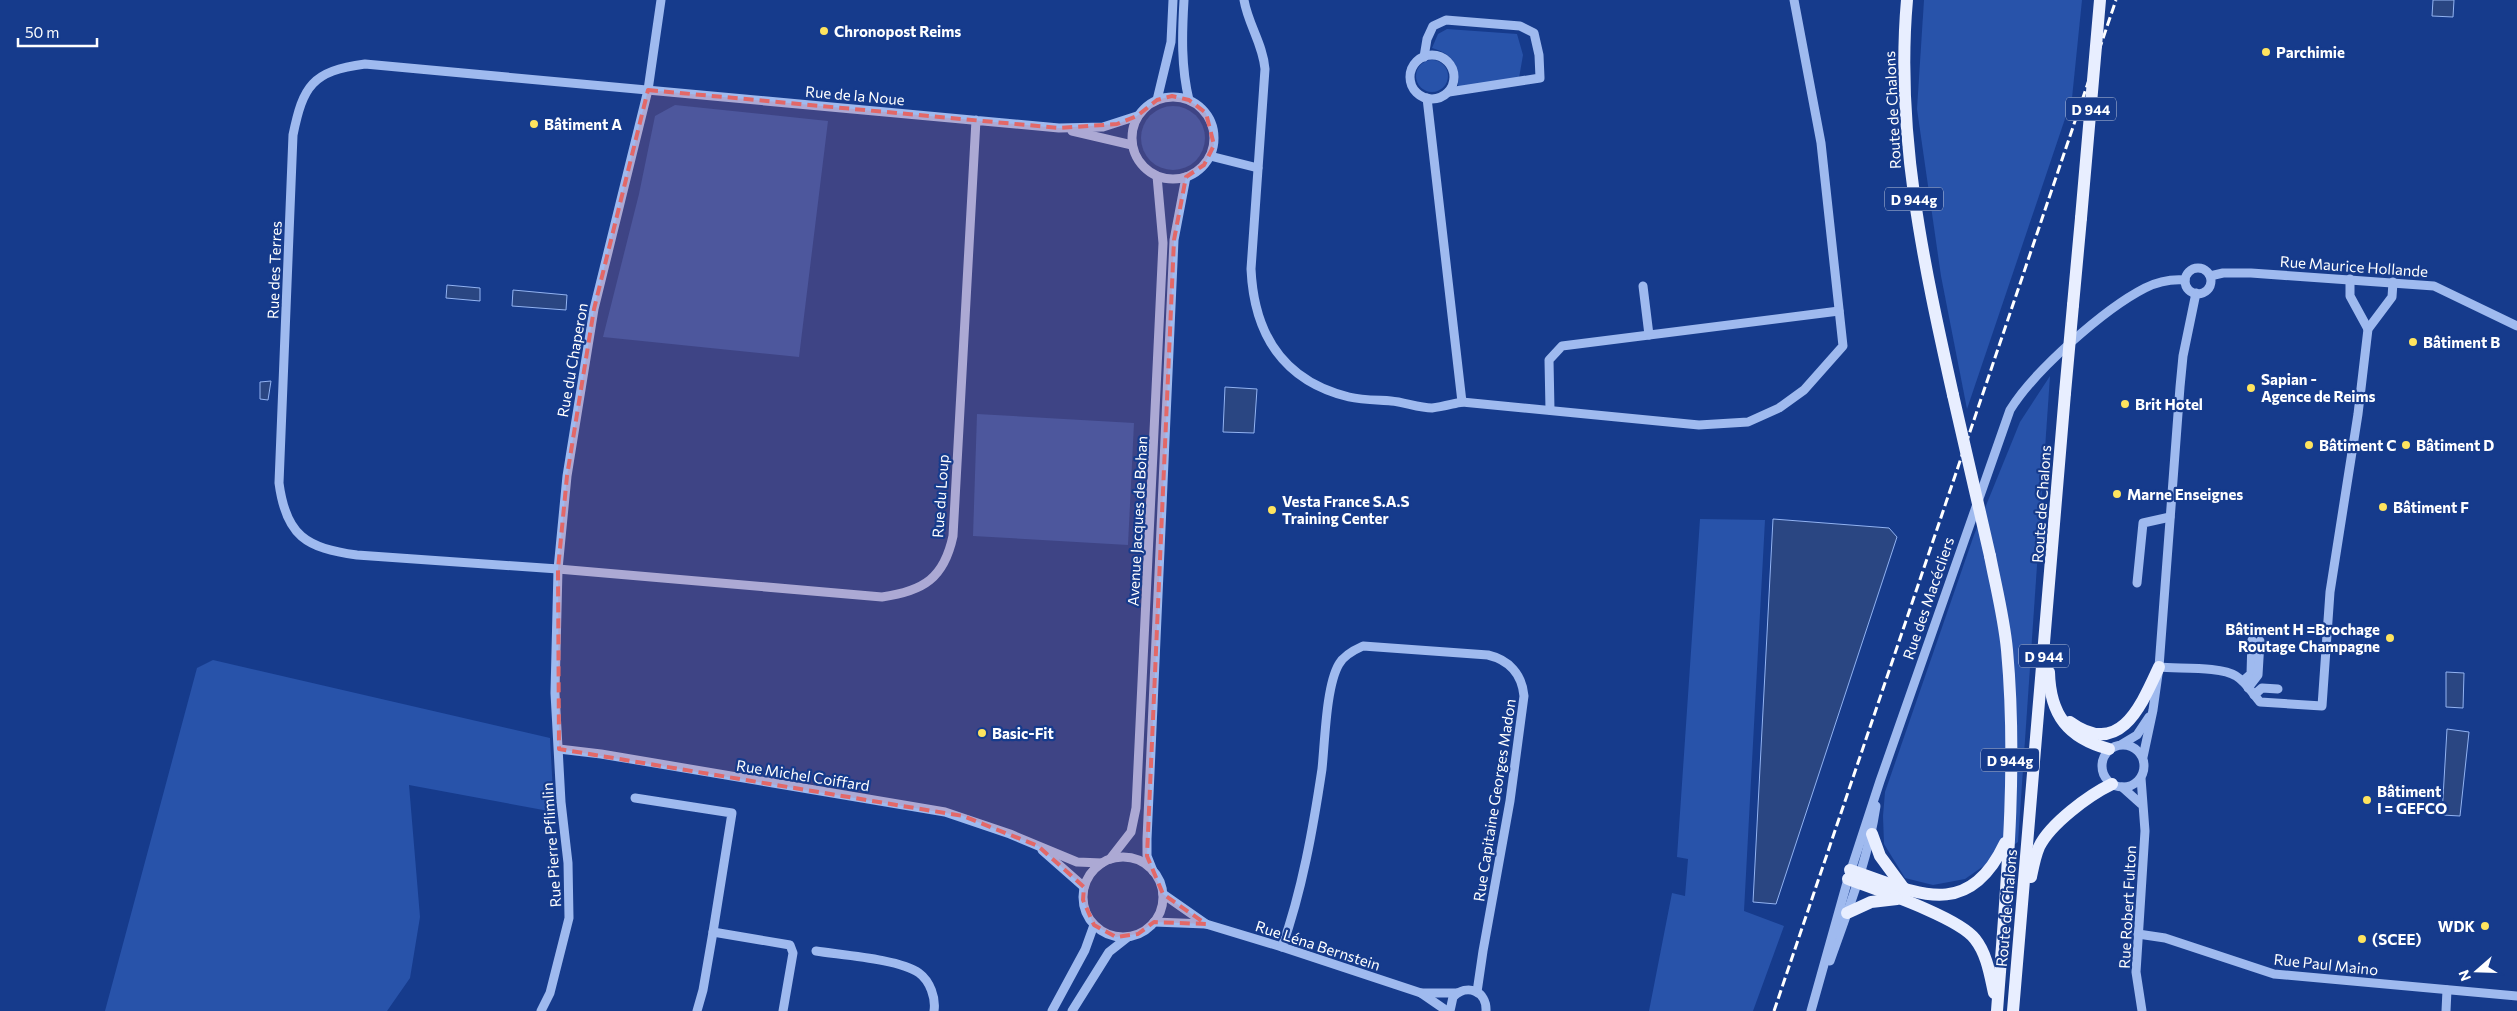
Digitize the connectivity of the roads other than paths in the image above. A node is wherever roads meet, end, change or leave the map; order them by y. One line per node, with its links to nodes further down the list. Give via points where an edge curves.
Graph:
1 (661, 0): 9 (street, Rue du Chaperon)
2 (1173, 0): 12 (street, via 1171,42)
3 (1184, 0): 13 (street, via 1182,39)
4 (1244, 0): 19 (street, via 1264,56)
5 (1794, 0): 28 (street, via 1821,143)
6 (1907, 0): 55 (main road, Route de Chalons / D 944g, bridge, via 1904,68 1914,206 1925,272 1990,556 2007,650 2010,720)
7 (2100, 0): 35 (main road, Route de Chalons / D 944, bridge)
8 (1424, 57): 10 (street, via 1438,56 1450,64 1454,78); 10 (street, via 1433,26 1446,20 1520,26 1534,33 1540,78); 11 (street, via 1416,63 1410,76 1415,90)
9 (648, 90): 15 (street, Rue de la Noue); 36 (street, Rue du Chaperon, via 594,309 567,476); 36 (street, Rue des Terres, via 365,64 326,73 311,85 299,104 293,136 279,483 287,517 312,546 334,552)
10 (1449, 92): 11 (street, via 1439,98)
11 (1427, 98): 32 (street)
12 (1157, 100): 13 (street, via 1172,96); 14 (street)
13 (1189, 100): 18 (street, via 1206,113 1212,123 1214,145)
14 (1137, 116): 16 (street, via 1103,127); 17 (street, via 1132,130)
15 (976, 120): 16 (street, Rue de la Noue); 36 (street, Rue du Loup, via 953,536 949,554 938,573 921,587 882,597)
16 (1059, 128): 17 (street)
17 (1132, 145): 20 (street, via 1140,164)
18 (1210, 156): 19 (street); 21 (street, via 1196,173)
19 (1258, 168): 32 (street, via 1252,293 1266,337 1282,358 1304,377 1349,397 1432,408)
20 (1157, 176): 21 (street); 57 (street, Avenue Jacques de Bohan, via 1163,243 1136,808 1131,832)
21 (1186, 178): 58 (street, Avenue Jacques de Bohan, via 1174,240 1150,791 1148,856)
22 (2210, 276): 23 (street, Rue Maurice Hollande, via 2250,273); 24 (street, via 2205,269 2199,268 2190,271); 27 (street, via 2207,290)
23 (2350, 279): 25 (street, Rue Maurice Hollande); 30 (street, via 2350,296)
24 (2185, 280): 27 (street); 50 (street, Rue des Macécliers, via 2163,281 2145,288 2116,307 2028,383 2010,410)
25 (2393, 282): 29 (street, Rue Maurice Hollande, via 2434,286); 30 (street, via 2392,297)
26 (1643, 286): 31 (street)
27 (2196, 294): 34 (street, via 2183,356)
28 (1839, 311): 31 (street); 33 (street, via 1843,346 1804,390 1778,408 1748,422 1699,425)
29 (2517, 326)
30 (2368, 329): 40 (street, via 2330,592 2322,706 2260,702)
31 (1650, 335): 33 (street, via 1562,346 1549,360)
32 (1462, 402): 33 (street)
33 (1550, 410)
34 (2170, 516): 37 (street, via 2144,523); 39 (street)
35 (2055, 537): 43 (main road, via 2049,675); 64 (main road, Route de Chalons / D 944)
36 (558, 569): 44 (street, Rue du Chaperon)
37 (2137, 583)
38 (2256, 640): 40 (street, via 2258,675)
39 (2159, 667): 40 (street, via 2234,674); 42 (street); 43 (main road, via 2144,701 2128,723 2119,729 2103,735 2093,734)
40 (2248, 688): 41 (street)
41 (2278, 689)
42 (2153, 710): 45 (street, via 2137,735); 48 (street)
43 (2057, 712): 47 (main road, via 2076,736)
44 (558, 732): 46 (street, Rue Pierre Pflimlin)
45 (2122, 744): 47 (street); 48 (street, via 2135,747)
46 (559, 749): 56 (street, Rue Michel Coiffard, via 944,812); 79 (street, Rue Pierre Pflimlin, via 569,918 550,994)
47 (2109, 749): 51 (street, via 2102,759 2102,767 2104,776)
48 (2143, 757): 49 (street, via 2145,768)
49 (2141, 778): 51 (street, via 2132,785); 53 (street, Rue Robert Fulton)
50 (1880, 781): 54 (street, Rue des Macécliers); 59 (street, Rue des Macécliers)
51 (2117, 786): 53 (street); 64 (main road, via 2096,793 2047,835 2039,847)
52 (635, 798): 68 (street, via 732,813)
53 (2141, 804): 69 (street, Rue Robert Fulton, via 2145,831)
54 (1872, 834): 59 (street, Rue des Macécliers); 62 (main road, via 1880,856)
55 (2008, 836): 62 (main road, via 1988,872 1972,885 1939,897); 78 (main road, Route de Chalons)
56 (1038, 846): 57 (street, Rue Michel Coiffard, via 1077,862); 60 (street, Rue Michel Coiffard)
57 (1106, 861): 58 (street, via 1133,858); 60 (street, via 1094,869)
58 (1153, 871): 61 (street)
59 (1854, 877): 62 (main road); 63 (street, Rue des Macécliers); 88 (street, Rue des Macécliers)
60 (1084, 887): 66 (street, via 1086,913)
61 (1163, 894): 65 (street, via 1161,909); 67 (street)
62 (1902, 894): 63 (main road, via 1871,902); 78 (main road, via 1968,931 1984,953)
63 (1847, 913): 88 (street, Rue des Macécliers)
64 (2021, 918): 89 (main road, Route de Chalons / D 944)
65 (1154, 922): 67 (street); 70 (street, via 1147,929)
66 (1094, 924): 70 (street, via 1104,932); 83 (street, via 1085,950)
67 (1206, 924): 71 (street, Rue Léna Bernstein)
68 (713, 932): 80 (street, via 704,990); 81 (street, via 790,945 793,953)
69 (2138, 934): 73 (street, Rue Paul Maino, via 2165,938 2274,974); 90 (street, Rue Robert Fulton, via 2136,972)
70 (1128, 937): 84 (street, via 1109,952)
71 (1282, 947): 74 (street, Rue Capitaine Georges Madon, via 1307,855 1332,686 1339,663 1353,650 1363,646 1488,655 1514,668 1523,685 1524,696); 75 (street, Rue Léna Bernstein)
72 (816, 951): 82 (street, via 882,962 918,972 932,990)
73 (2447, 990): 77 (street, Rue Paul Maino); 91 (street)
74 (1478, 992): 76 (street, Rue Léna Bernstein); 87 (street, via 1484,998)
75 (1421, 993): 76 (street, Rue Léna Bernstein); 85 (street, Rue Léna Bernstein)
76 (1457, 993): 86 (street)
77 (2517, 996)
78 (1997, 1007)
79 (541, 1011)
80 (697, 1011)
81 (783, 1011)
82 (934, 1011)
83 (1052, 1011)
84 (1072, 1011)
85 (1446, 1011)
86 (1450, 1011)
87 (1486, 1011)
88 (1812, 1011)
89 (2013, 1011)
90 (2142, 1011)
91 (2446, 1011)

